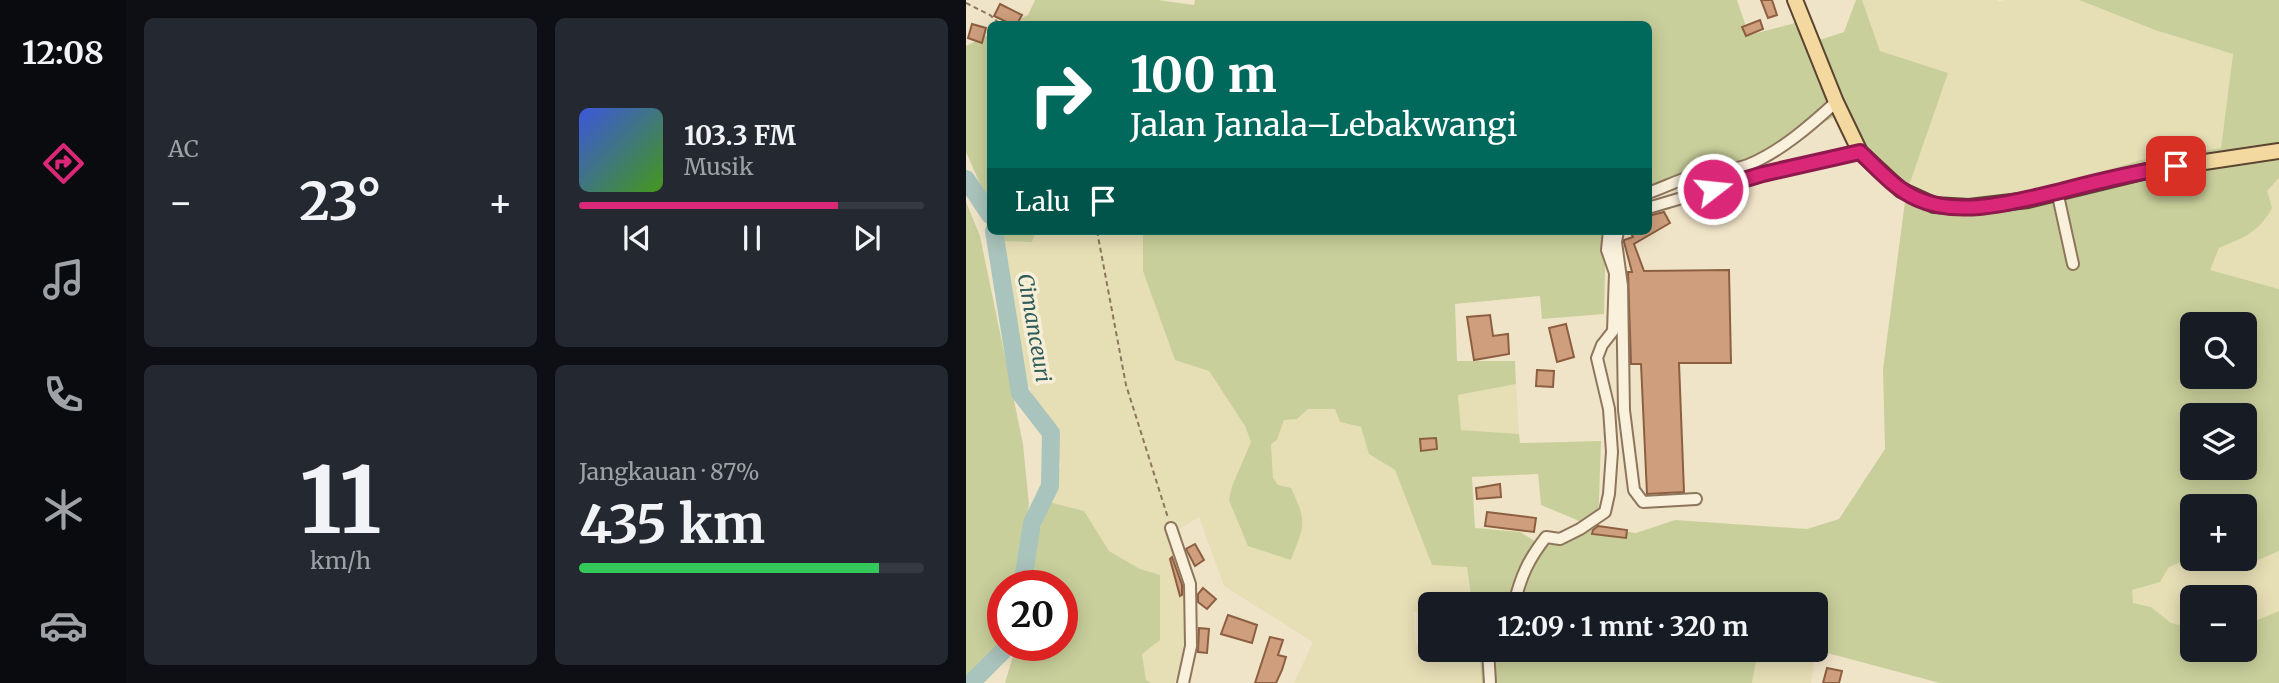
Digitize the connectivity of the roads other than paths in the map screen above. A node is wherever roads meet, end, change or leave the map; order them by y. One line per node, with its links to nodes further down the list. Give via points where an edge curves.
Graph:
1 (1795, 0): 2 (main road)
2 (1836, 102): 4 (main road); 5 (street, via 1751,164 1698,174)
3 (2279, 151): 6 (main road, via 2151,170)
4 (1860, 152): 6 (main road, via 1901,190 1934,205 1994,205); 7 (street)
5 (1652, 191)
6 (2057, 191): 10 (street)
7 (1652, 207)
8 (1609, 235): 13 (street, via 1607,250 1615,273 1613,331 1597,358 1609,410 1612,453 1605,512 1560,539 1546,537 1530,557)
9 (1617, 235): 11 (street, via 1624,410 1634,489 1643,502)
10 (2073, 264)
11 (1696, 499)
12 (1171, 528): 15 (street, via 1190,584 1191,646)
13 (1517, 592)
14 (1489, 662): 16 (street)
15 (1183, 683)
16 (1490, 683)

